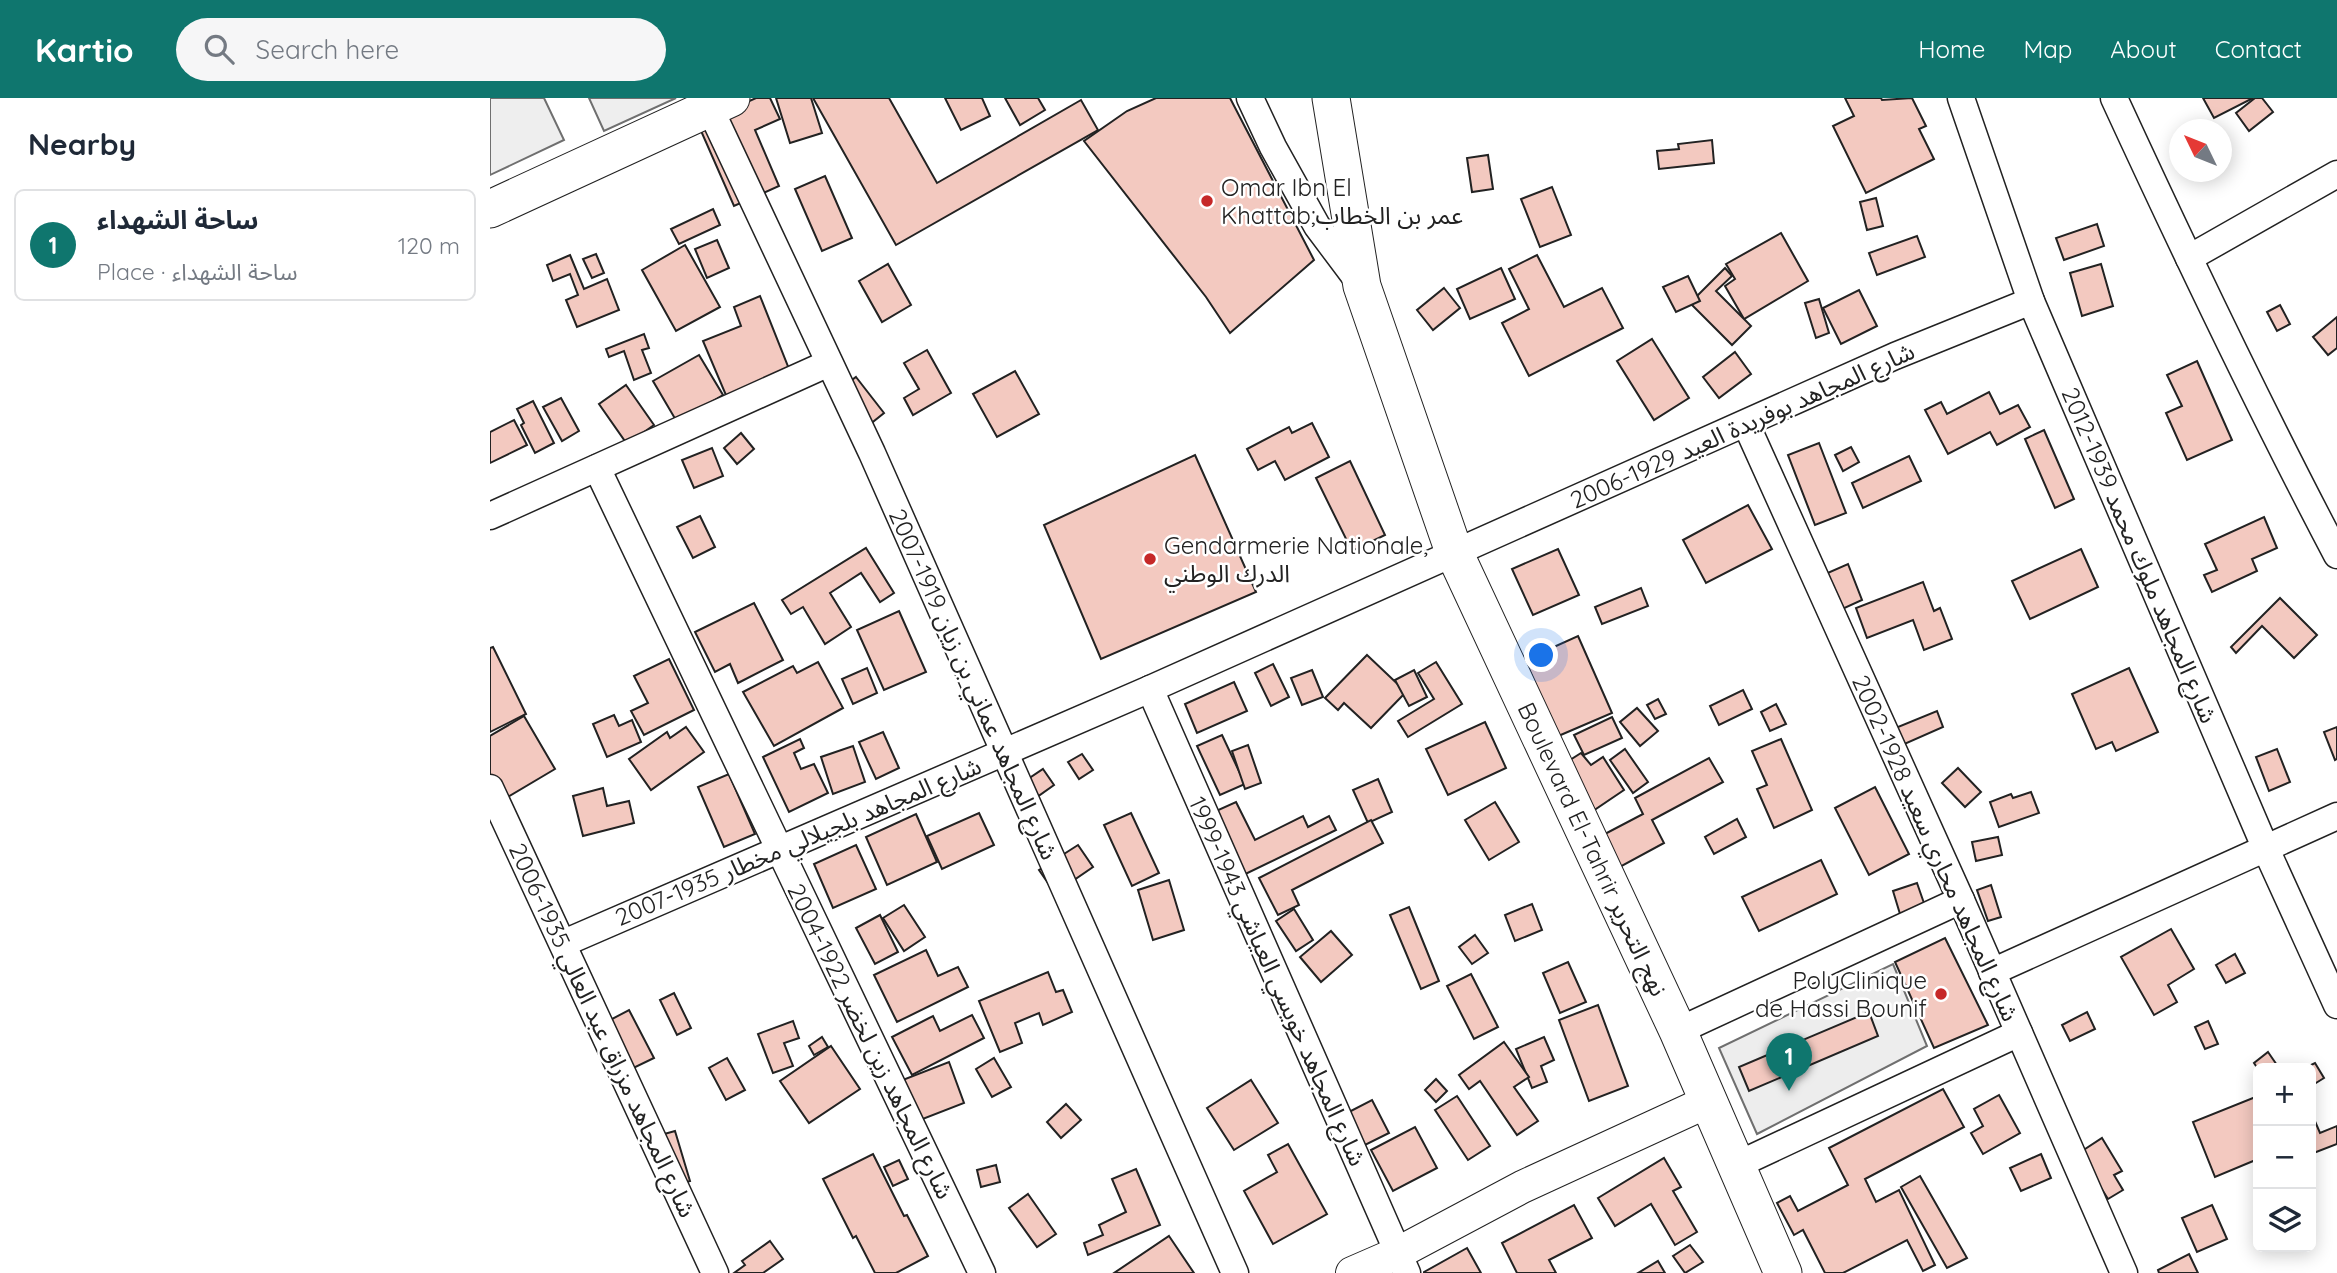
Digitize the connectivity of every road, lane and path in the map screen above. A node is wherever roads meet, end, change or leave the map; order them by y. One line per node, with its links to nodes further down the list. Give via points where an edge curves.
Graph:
1 (1250, 98): 9 (street, via 1317,226)
2 (1331, 98): 9 (main road, Boulevard El-Tahrir نهج التحرير)
3 (1961, 98): 10 (street, شارع المجاهد ملوك محمد 1939-2012)
4 (2114, 98): 8 (street)
5 (715, 101): 7 (main road); 11 (street, شارع المجاهد عماني بن زيان 1919-2007)
6 (2337, 174): 8 (street)
7 (490, 209)
8 (2189, 258): 16 (street)
9 (1362, 286): 15 (main road, Boulevard El-Tahrir نهج التحرير)
10 (2031, 301): 12 (street, شارع المجاهد بوفريدة العيد 1929-2006); 21 (street, شارع المجاهد ملوك محمد 1939-2012)
11 (829, 363): 13 (street); 18 (street, شارع المجاهد عماني بن زيان 1919-2007)
12 (1746, 424): 15 (street, شارع المجاهد بوفريدة العيد 1929-2006); 23 (street, شارع المجاهد محاري سعيد 1928-2002)
13 (597, 468): 14 (street); 22 (street, شارع المجاهد زين لخضر 1922-2004)
14 (490, 516)
15 (1454, 552): 17 (street, شارع المجاهد بلجيلالي مخطار 1935-2007); 27 (main road, Boulevard El-Tahrir نهج التحرير)
16 (2337, 555)
17 (1150, 689): 18 (street, شارع المجاهد بلجيلالي مخطار 1935-2007); 31 (street, شارع المجاهد خويسي العياشي 1943-1999)
18 (1004, 751): 22 (street, شارع المجاهد بلجيلالي مخطار 1935-2007); 34 (street, شارع المجاهد عماني بن زيان 1919-2007)
19 (490, 788): 24 (street, شارع المجاهد مزراق عبد العالي 1935-2006)
20 (2337, 816): 21 (street)
21 (2265, 847): 25 (street); 26 (street, شارع المجاهد ملوك محمد 1939-2012)
22 (779, 848): 24 (street, شارع المجاهد بلجيلالي مخطار 1935-2007); 33 (street, شارع المجاهد زين لخضر 1922-2004)
23 (1961, 900): 25 (street, شارع المجاهد محاري سعيد 1928-2002); 27 (street)
24 (564, 943): 32 (street, شارع المجاهد مزراق عبد العالي 1935-2006)
25 (1992, 972): 28 (street, شارع المجاهد محاري سعيد 1928-2002)
26 (2337, 1005)
27 (1678, 1031): 29 (main road, Boulevard El-Tahrir نهج التحرير)
28 (2019, 1033): 30 (street); 37 (street, شارع المجاهد محاري سعيد 1928-2002)
29 (1709, 1101): 30 (main road, Boulevard El-Tahrir نهج التحرير); 31 (street, via 1522,1187)
30 (1737, 1166): 36 (main road, Boulevard El-Tahrir نهج التحرير)
31 (1402, 1263): 35 (street)
32 (715, 1273)
33 (982, 1273)
34 (1235, 1273)
35 (1352, 1273)
36 (1783, 1273)
37 (2124, 1273)

